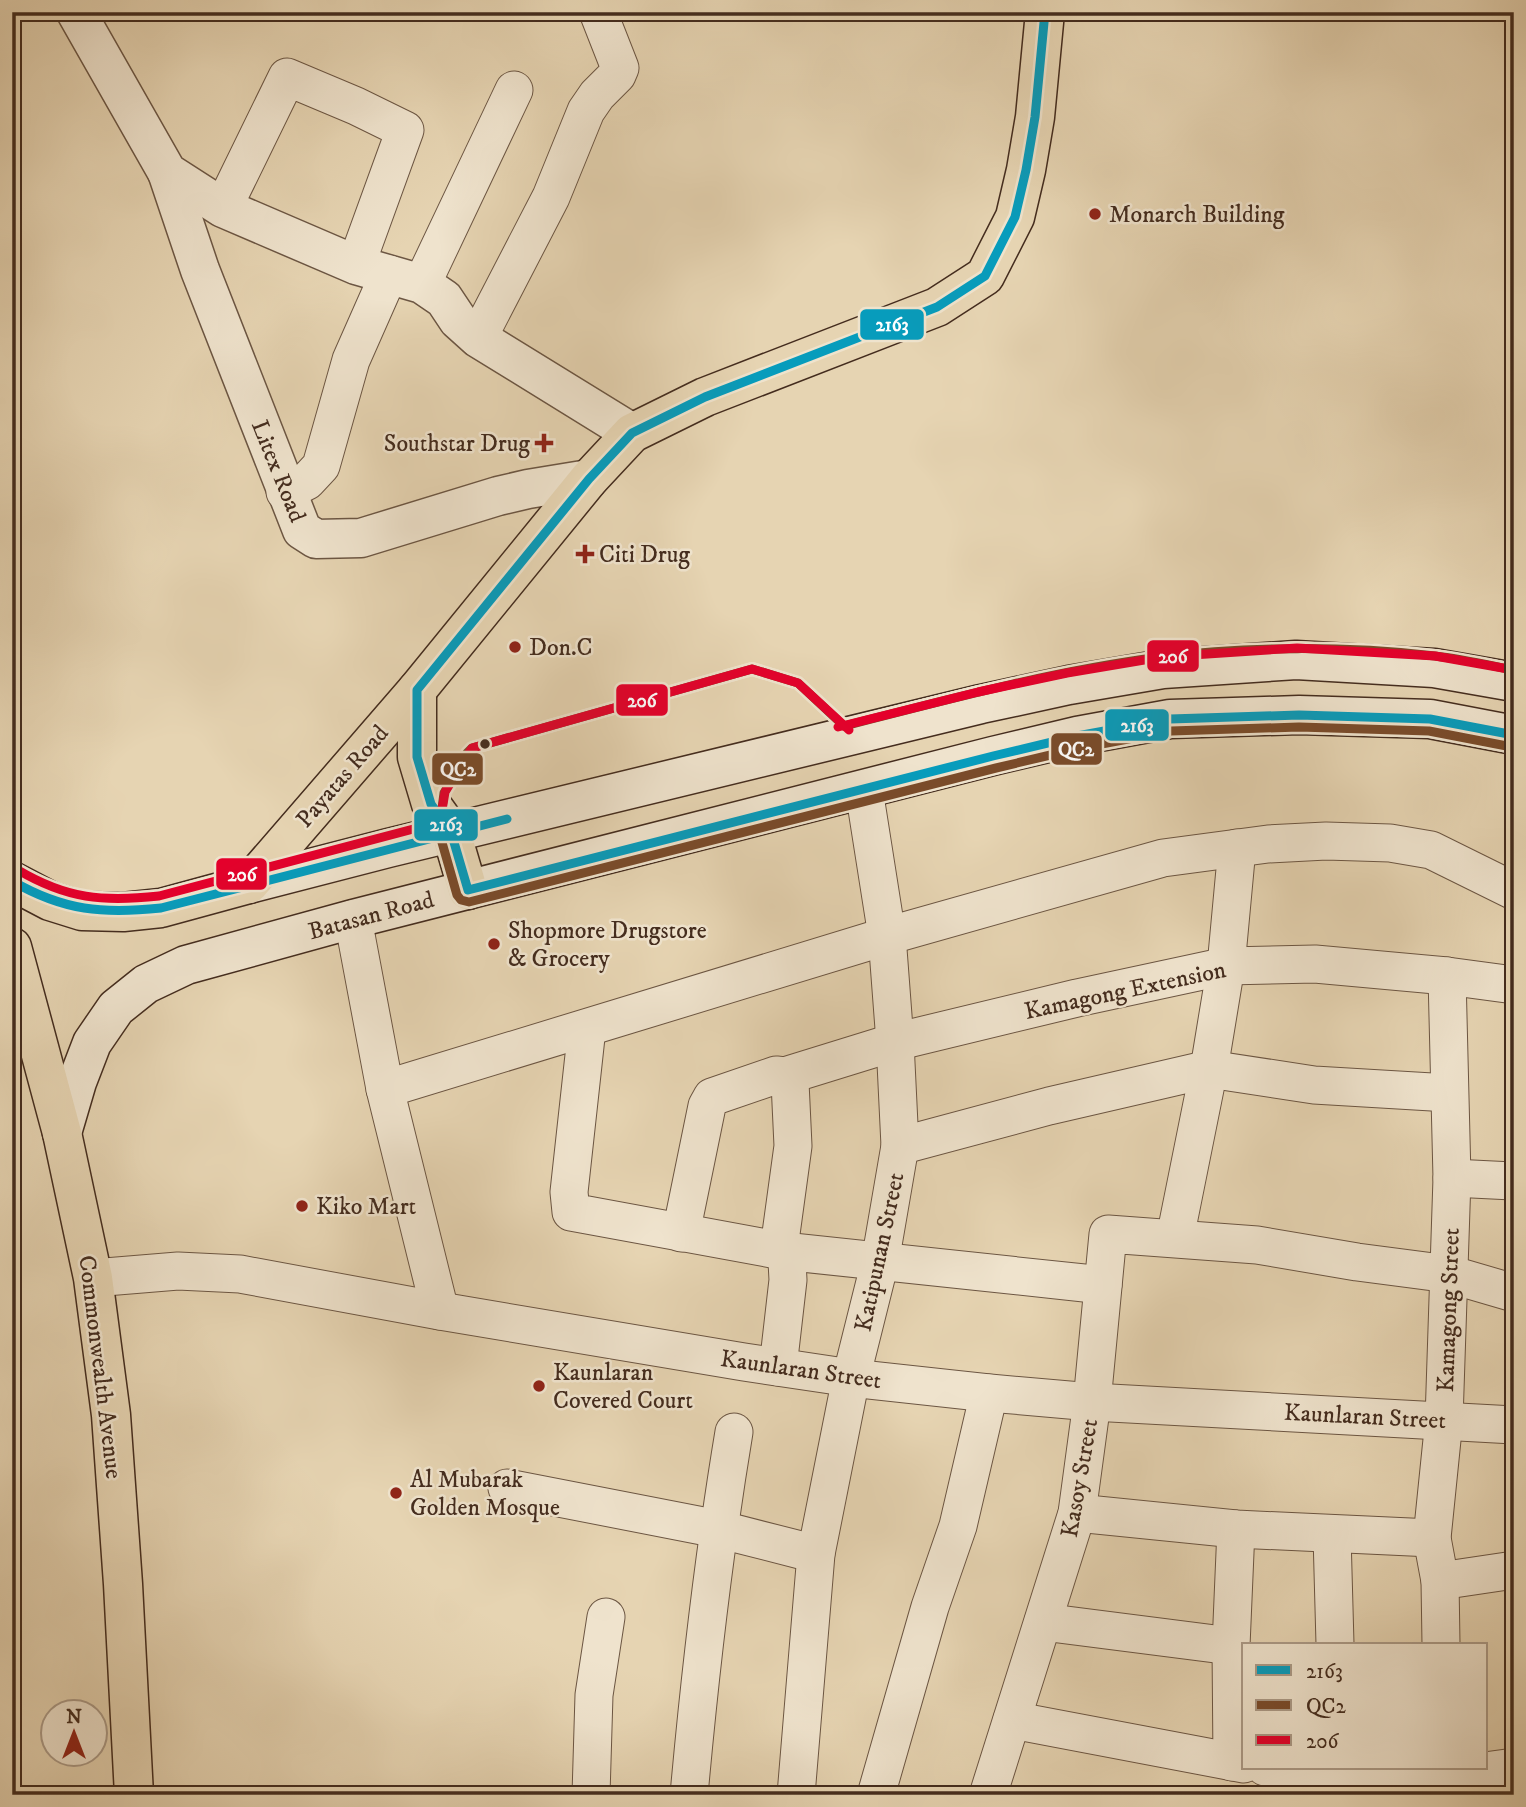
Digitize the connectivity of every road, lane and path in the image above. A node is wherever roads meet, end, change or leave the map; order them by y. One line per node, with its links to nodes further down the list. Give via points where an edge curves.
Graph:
1 (76, 12): 5 (main road, Litex Road)
2 (598, 12): 8 (street, via 620,68 586,111 551,197)
3 (1045, 12): 9 (main road, Payatas Road, via 1026,170 1015,217 985,276 936,307 705,397)
4 (514, 90): 7 (street)
5 (167, 173): 6 (main road); 11 (main road, Litex Road)
6 (223, 208): 7 (main road); 7 (street, via 287,77 405,130)
7 (389, 274): 8 (main road, via 444,299); 11 (street, via 351,360 321,466 307,481)
8 (478, 338): 9 (main road)
9 (632, 433): 10 (main road, Payatas Road)
10 (589, 479): 11 (main road, Litex Road, via 518,491 352,540 316,539 302,530); 13 (main road, Payatas Road)
11 (285, 492)
12 (1514, 682): 16 (main road, via 1434,668 1296,660 1163,669 981,704)
13 (417, 690): 16 (main road, via 417,757 431,804); 19 (main road, Payatas Road)
14 (1514, 735): 15 (main road, Batasan Road, via 1430,719 1299,715 1170,719 1077,736)
15 (864, 790): 20 (main road, Batasan Road); 23 (street, Katipunan Street)
16 (452, 832): 19 (main road); 20 (main road)
17 (1237, 848): 21 (street, via 1326,841 1390,843 1431,850); 23 (street, via 1163,858); 25 (street)
18 (12, 881): 19 (main road, via 82,911 123,912 161,908)
19 (248, 884)
20 (468, 890): 22 (main road, Batasan Road)
21 (1514, 891)
22 (353, 919): 32 (street); 34 (main road, Batasan Road, via 186,965 146,984 116,1009 92,1043)
23 (887, 936): 28 (street); 29 (street, Katipunan Street)
24 (12, 947): 34 (main road, Commonwealth Avenue)
25 (1226, 966): 26 (street, Kamagong Extension, via 1315,964); 29 (street, Kamagong Extension); 30 (street)
26 (1447, 976): 27 (street, Kamagong Extension); 33 (street, Kamagong Street)
27 (1514, 985)
28 (587, 1028): 32 (street); 38 (street, via 569,1192 571,1212)
29 (895, 1042): 31 (street, Kamagong Extension); 35 (street, Katipunan Street)
30 (1209, 1069): 33 (street, via 1314,1085); 35 (street); 39 (street)
31 (785, 1076): 38 (street, Kamagong Extension, via 712,1097 706,1106); 40 (street, via 790,1082 793,1146 780,1241)
32 (385, 1089): 46 (street)
33 (1449, 1093): 36 (street, Kamagong Street)
34 (62, 1133): 43 (main road, Commonwealth Avenue)
35 (900, 1146): 41 (street, Katipunan Street)
36 (1452, 1178): 37 (street); 42 (street, Kamagong Street)
37 (1513, 1181)
38 (681, 1233): 40 (street)
39 (1175, 1238): 42 (street, via 1257,1245); 44 (street, Kasoy Street, via 1108,1234)
40 (783, 1251): 41 (street); 47 (street, via 788,1280)
41 (880, 1262): 44 (street); 48 (street, Katipunan Street)
42 (1449, 1274): 45 (street); 51 (street, Kamagong Street)
43 (93, 1278): 46 (street, Kaunlaran Street, via 178,1271 240,1274); 74 (main road, Commonwealth Avenue, via 111,1415)
44 (1103, 1285): 50 (street, Kasoy Street)
45 (1514, 1293)
46 (440, 1311): 47 (street, Kaunlaran Street)
47 (778, 1367): 48 (street, Kaunlaran Street)
48 (851, 1378): 49 (street, Kaunlaran Street); 60 (street, Katipunan Street)
49 (989, 1393): 50 (street, Kaunlaran Street); 78 (street, via 958,1526)
50 (1092, 1402): 51 (street, Kaunlaran Street); 55 (street, Kasoy Street)
51 (1444, 1420): 52 (street, Kaunlaran Street); 59 (street, Kamagong Street)
52 (1514, 1424)
53 (734, 1432): 57 (street)
54 (507, 1488): 57 (street)
55 (1077, 1514): 56 (street); 64 (street, Kasoy Street)
56 (1236, 1529): 58 (street); 67 (street)
57 (718, 1530): 60 (street); 76 (street)
58 (1332, 1535): 59 (street); 65 (street)
59 (1432, 1538): 62 (street, Kamagong Street)
60 (816, 1554): 77 (street, Katipunan Street)
61 (1514, 1570): 62 (street)
62 (1440, 1581): 66 (street, Kamagong Street)
63 (606, 1617): 75 (street, via 594,1695)
64 (1043, 1622): 67 (street); 68 (street, Kasoy Street)
65 (1335, 1643)
66 (1441, 1643)
67 (1231, 1646): 69 (street)
68 (1012, 1720): 70 (street); 79 (street, Kasoy Street)
69 (1242, 1727)
70 (1242, 1763)
71 (1514, 1767): 73 (street)
72 (1338, 1770): 73 (street)
73 (1448, 1779)
74 (134, 1795)
75 (591, 1795)
76 (690, 1795)
77 (796, 1795)
78 (876, 1795)
79 (988, 1795)

